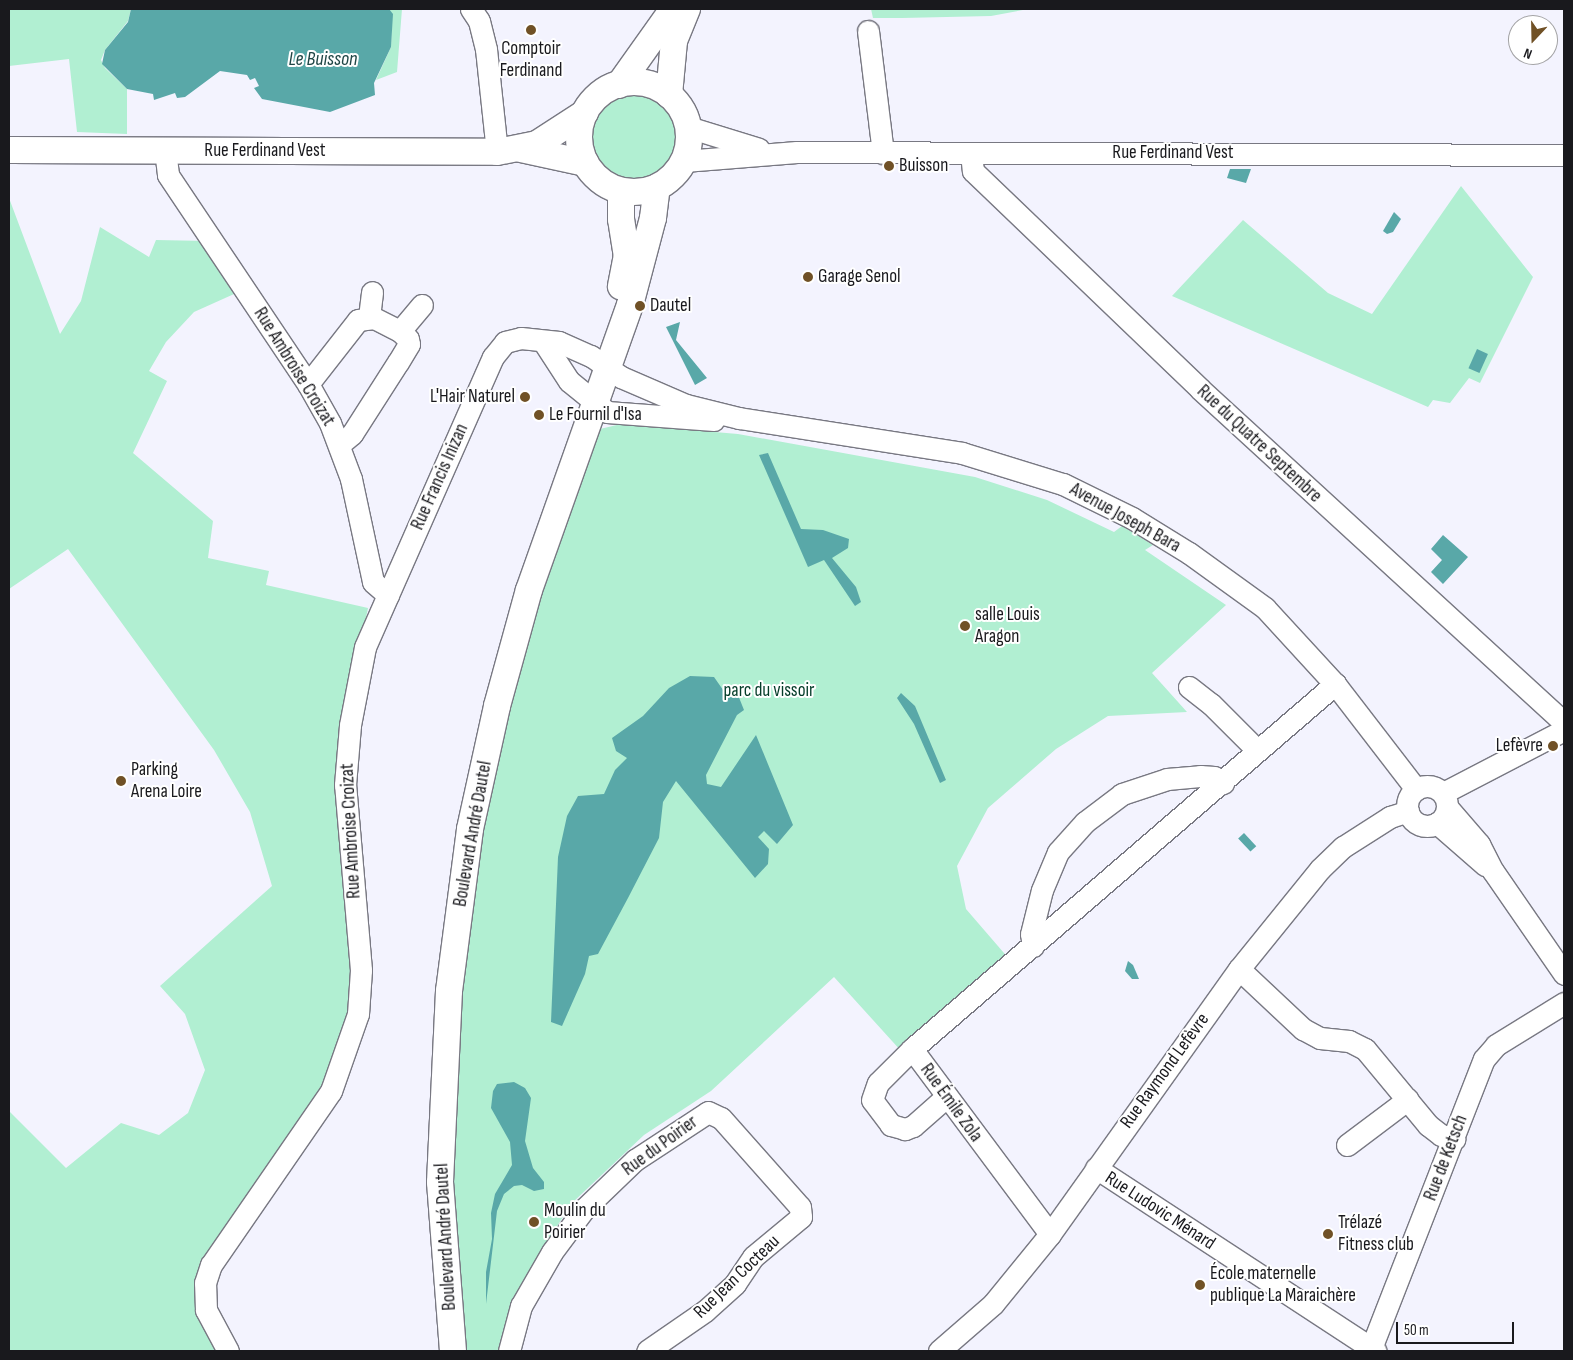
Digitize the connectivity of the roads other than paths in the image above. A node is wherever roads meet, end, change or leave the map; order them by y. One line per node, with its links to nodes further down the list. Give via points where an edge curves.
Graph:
1 (471, 9): 11 (street, via 479,21)
2 (673, 9): 5 (main road)
3 (687, 9): 6 (main road, via 674,42)
4 (868, 31): 13 (street)
5 (619, 85): 6 (main road, via 645,84); 7 (main road, via 597,98)
6 (669, 95): 8 (main road, via 681,109)
7 (585, 113): 11 (main road, via 559,132); 17 (main road, via 579,138)
8 (688, 127): 12 (street, Rue Ferdinand Vest, via 743,146); 16 (main road, via 689,144)
9 (9, 150): 10 (main road, Rue Ferdinand Vest)
10 (165, 150): 11 (main road, Rue Ferdinand Vest); 27 (street, Rue Ambroise Croizat, via 168,175)
11 (509, 150): 17 (main road)
12 (781, 152): 13 (street, Rue Ferdinand Vest); 16 (street, Rue Ferdinand Vest)
13 (883, 153): 14 (street, Rue Ferdinand Vest)
14 (971, 153): 15 (street, Rue Ferdinand Vest); 34 (street, Rue du Quatre Septembre, via 973,171 980,178 1207,395)
15 (1564, 155)
16 (684, 161): 18 (main road, via 672,177)
17 (586, 163): 19 (main road, via 598,178)
18 (657, 187): 19 (main road, via 639,192); 24 (main road, Boulevard André Dautel, via 637,283)
19 (621, 190): 24 (main road, Boulevard André Dautel, via 626,255)
20 (372, 292): 22 (street)
21 (422, 305): 23 (street)
22 (369, 317): 23 (street); 27 (street, via 358,320)
23 (400, 330): 30 (street, via 409,344 352,434)
24 (617, 337): 26 (main road, Boulevard André Dautel)
25 (543, 341): 26 (street, Rue Francis Inizan, via 559,342); 28 (street, via 569,381); 31 (street, Rue Francis Inizan, via 521,338 505,342 493,357)
26 (607, 366): 28 (main road, Boulevard André Dautel); 29 (street, Avenue Joseph Bara, via 621,376 686,405)
27 (308, 384): 30 (street, Rue Ambroise Croizat)
28 (594, 404): 29 (street, Avenue Joseph Bara, via 607,412 686,421); 55 (main road, Boulevard André Dautel, via 529,590 497,706 470,829 449,991 440,1182)
29 (739, 418): 32 (street, Avenue Joseph Bara, via 962,453 1063,484 1132,518 1226,578 1265,608)
30 (340, 444): 31 (street, Rue Ambroise Croizat, via 351,479 370,573 378,589)
31 (388, 595): 54 (street, Rue Ambroise Croizat, via 365,647 346,752 346,817 361,970 358,1014 331,1091 211,1265 204,1283 206,1310)
32 (1335, 684): 36 (street, Rue Émile Zola); 38 (street, Avenue Joseph Bara)
33 (1189, 687): 36 (street, via 1211,704)
34 (1564, 722)
35 (1564, 730): 39 (street)
36 (1258, 752): 37 (street, Rue Émile Zola)
37 (1223, 783): 41 (street, Rue Émile Zola); 41 (street, via 1214,777 1200,776 1166,779 1122,794 1085,822 1058,852 1042,890 1031,934)
38 (1416, 789): 39 (street, via 1427,786); 40 (street, via 1408,798)
39 (1443, 808): 40 (street, via 1420,824); 43 (street, via 1493,871)
40 (1408, 811): 42 (street, Rue Raymond Lefèvre, via 1390,817 1343,847 1320,869)
41 (1033, 946): 45 (street, Rue Émile Zola)
42 (1239, 969): 47 (street, via 1303,1029 1320,1038 1349,1041 1365,1049); 50 (street, Rue Raymond Lefèvre)
43 (1564, 974)
44 (1564, 1002): 48 (street, Rue de Ketsch, via 1496,1045 1484,1059)
45 (912, 1050): 46 (street, Rue Émile Zola); 46 (street, via 878,1083 873,1092 875,1107 891,1125 905,1129)
46 (946, 1097): 52 (street, Rue Émile Zola)
47 (1408, 1099): 48 (street, via 1435,1131); 49 (street)
48 (1454, 1139): 53 (street, Rue de Ketsch)
49 (1348, 1145)
50 (1096, 1168): 52 (street, Rue Raymond Lefèvre); 53 (street, Rue Ludovic Ménard)
51 (801, 1217): 56 (street, Rue du Poirier, via 800,1207 754,1155 721,1118 708,1112 635,1160 584,1209 552,1252 521,1306); 57 (street, Rue Jean Cocteau, via 753,1257 735,1284 705,1311)
52 (1050, 1234): 58 (street, Rue Raymond Lefèvre, via 993,1304)
53 (1373, 1350)
54 (228, 1351)
55 (453, 1351)
56 (509, 1351)
57 (647, 1351)
58 (939, 1351)

